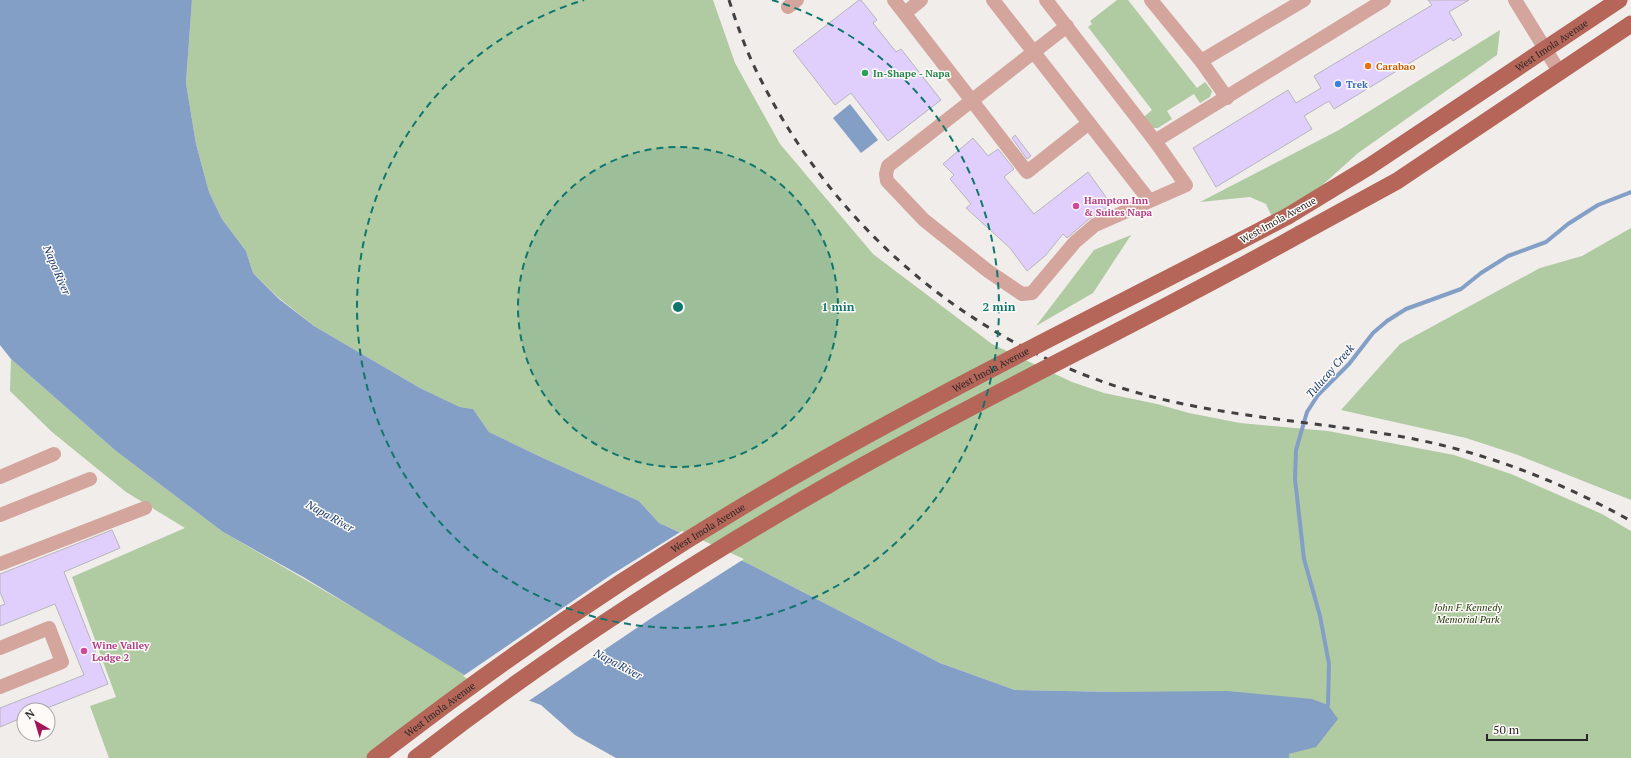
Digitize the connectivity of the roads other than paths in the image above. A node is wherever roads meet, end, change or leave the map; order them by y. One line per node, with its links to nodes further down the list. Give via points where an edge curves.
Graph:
1 (894, 0): 10 (street)
2 (921, 0): 10 (street)
3 (993, 0): 14 (street)
4 (1046, 0): 12 (street)
5 (1151, 0): 15 (street)
6 (1304, 0): 15 (street)
7 (1384, 0): 17 (street)
8 (1515, 0): 13 (street)
9 (1619, 0): 13 (main road, West Imola Avenue)
10 (905, 13): 18 (street)
11 (1631, 24): 16 (main road)
12 (1066, 26): 14 (street); 20 (street)
13 (1545, 50): 16 (street); 30 (main road, West Imola Avenue, bridge, via 1370,166 1288,216 929,402 818,462 723,518 624,580 524,648)
14 (1034, 53): 18 (street); 19 (street)
15 (1201, 61): 17 (street)
16 (1560, 73): 31 (main road, bridge, via 1397,182 1228,275 947,420 823,488 729,544 538,668)
17 (1227, 98): 20 (street)
18 (973, 100): 19 (street, via 1027,172); 21 (street, via 888,166 887,181 924,220 988,271 1022,294 1032,293 1075,242 1095,225)
19 (1089, 123): 21 (street)
20 (1155, 140): 21 (street, via 1186,185)
21 (1149, 200)
22 (54, 454): 23 (street)
23 (0, 476)
24 (90, 479): 26 (street)
25 (144, 508): 27 (street)
26 (0, 515)
27 (0, 564)
28 (0, 648): 29 (street, via 49,628 62,662)
29 (0, 687)
30 (375, 758)
31 (416, 758)

